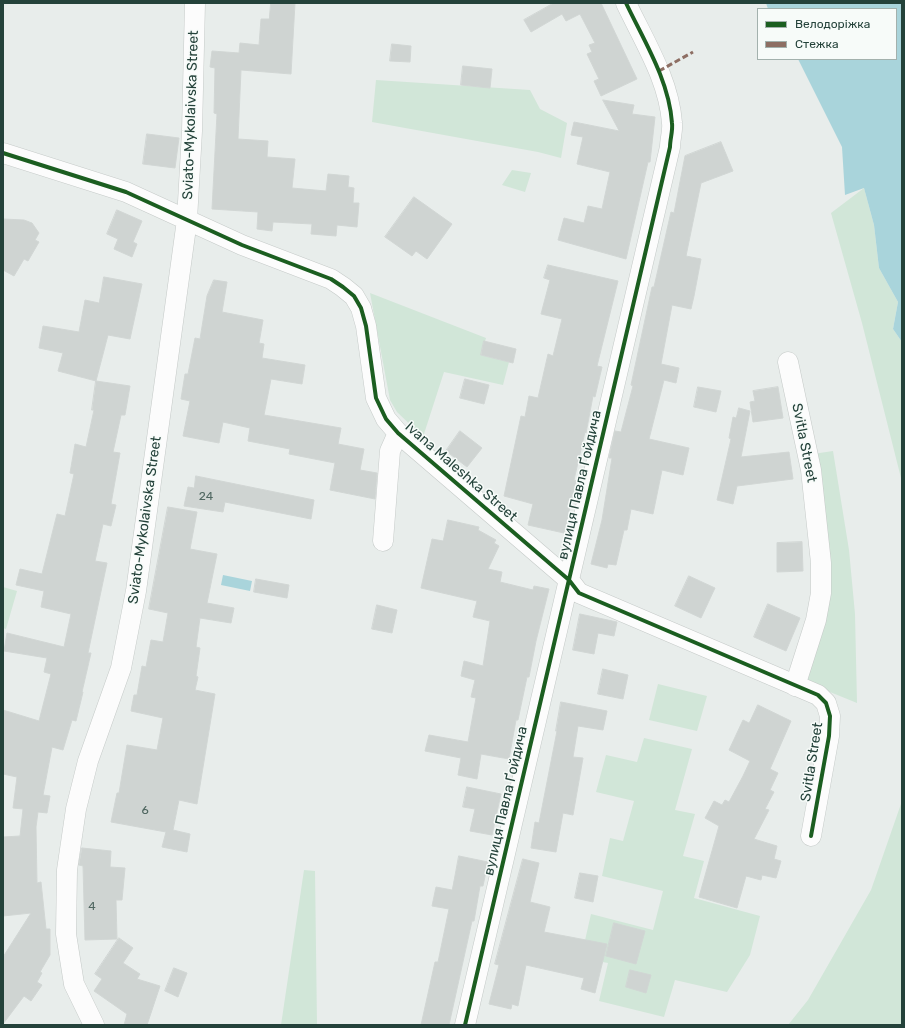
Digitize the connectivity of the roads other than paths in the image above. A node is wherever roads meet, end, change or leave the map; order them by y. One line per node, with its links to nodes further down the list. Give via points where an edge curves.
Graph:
1 (195, 3): 4 (street, Sviato-Mykolaivska Street)
2 (626, 3): 8 (street, вулиця Павла Ґойдича, via 659,71 668,97 672,124 668,155)
3 (3, 153): 4 (street, Ivana Maleshka Street, via 126,192)
4 (187, 220): 6 (street, Ivana Maleshka Street, via 331,280 354,296 361,308 366,326 376,398 386,419); 11 (street, Sviato-Mykolaivska Street, via 130,622 121,668 88,761 76,809 66,870 66,934 74,984)
5 (788, 362): 9 (street, Svitla Street, via 811,470 821,563 816,620)
6 (398, 433): 7 (street, via 390,451); 8 (street, Ivana Maleshka Street)
7 (383, 541)
8 (569, 580): 9 (street, Ivana Maleshka Street, via 579,592); 12 (street, вулиця Павла Ґойдича)
9 (795, 686): 10 (street, Svitla Street, via 818,695 826,703 830,716 829,736)
10 (811, 836)
11 (94, 1025)
12 (464, 1025)

